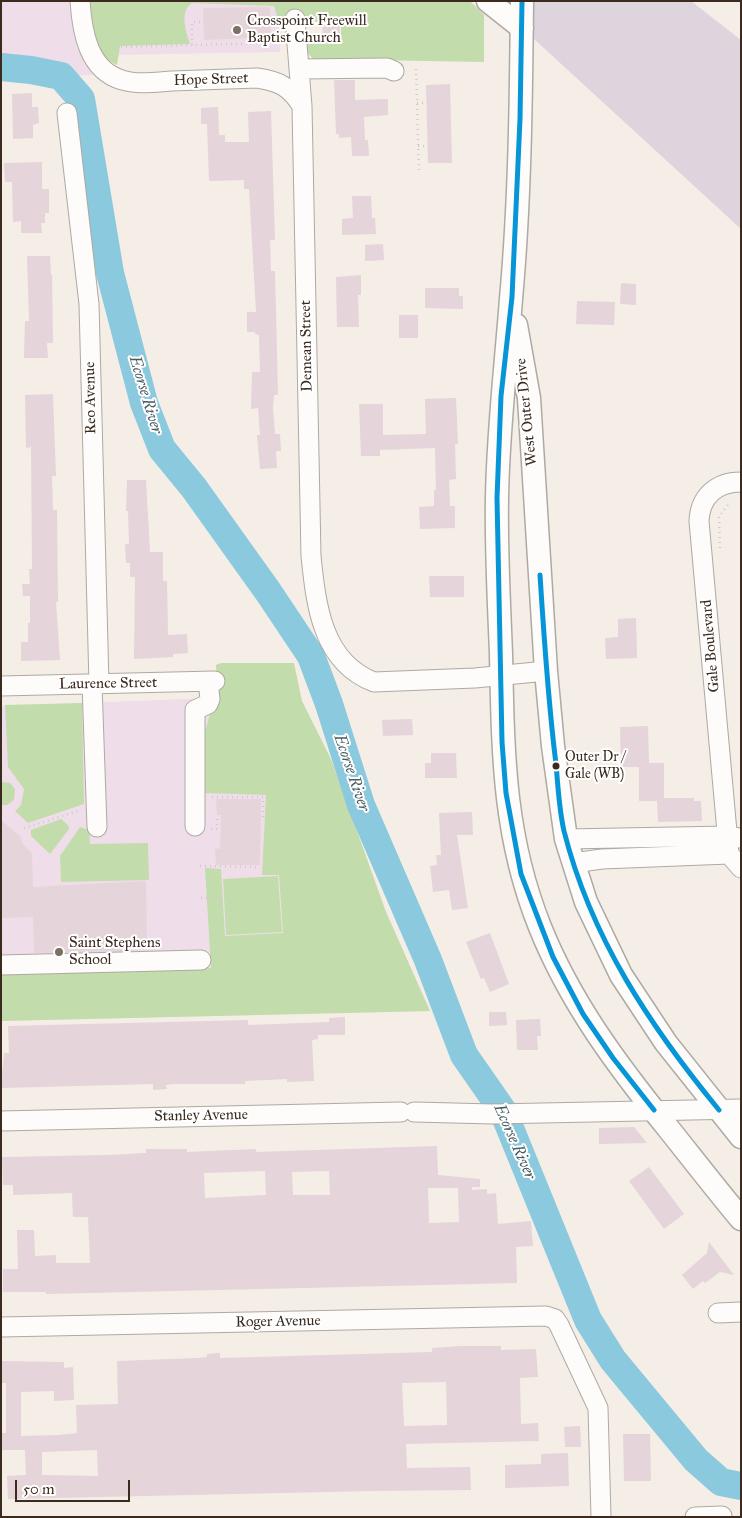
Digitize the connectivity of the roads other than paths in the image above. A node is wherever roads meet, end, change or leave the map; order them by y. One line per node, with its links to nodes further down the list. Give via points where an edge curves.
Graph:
1 (80, 1): 8 (street, Hope Street, via 82,25 91,53 103,69 123,81 273,80 293,92)
2 (488, 1): 5 (main road)
3 (522, 1): 5 (main road)
4 (294, 19): 6 (street, Demean Street)
5 (522, 28): 10 (main road)
6 (299, 68): 7 (street, via 387,68); 8 (street, Demean Street)
7 (394, 71)
8 (302, 106): 13 (street, Demean Street, via 311,556 314,589 324,628 346,666 359,676 379,683)
9 (67, 114): 14 (street, Reo Avenue, via 89,304)
10 (512, 297): 12 (main road, West Outer Drive, via 529,398); 13 (main road, West Outer Drive, via 501,396 497,498)
11 (741, 482): 19 (street, Gale Boulevard, via 719,485 700,508)
12 (546, 671): 13 (street); 18 (main road, West Outer Drive)
13 (501, 675): 23 (main road, West Outer Drive, via 506,793 514,844 529,898 553,957 583,1014)
14 (96, 684): 15 (street, Laurence Street); 16 (street, Laurence Street, via 211,681 208,704 195,710); 17 (street, Reo Avenue)
15 (1, 686)
16 (195, 826)
17 (97, 827)
18 (566, 839): 19 (street); 20 (main road, West Outer Drive)
19 (735, 849): 20 (street)
20 (573, 863): 24 (main road, West Outer Drive, via 586,902 621,976 666,1043)
21 (201, 960): 22 (street)
22 (1, 965)
23 (654, 1110): 24 (street, Stanley Avenue); 25 (street, Stanley Avenue); 27 (main road, West Outer Drive)
24 (730, 1110): 26 (main road, West Outer Drive)
25 (1, 1120)
26 (741, 1137)
27 (741, 1219)
28 (741, 1312): 29 (street)
29 (718, 1313)
30 (1, 1327): 32 (street, Roger Avenue, via 546,1316 555,1319 598,1408)
31 (722, 1516): 33 (street)
32 (601, 1517)
33 (695, 1517)

